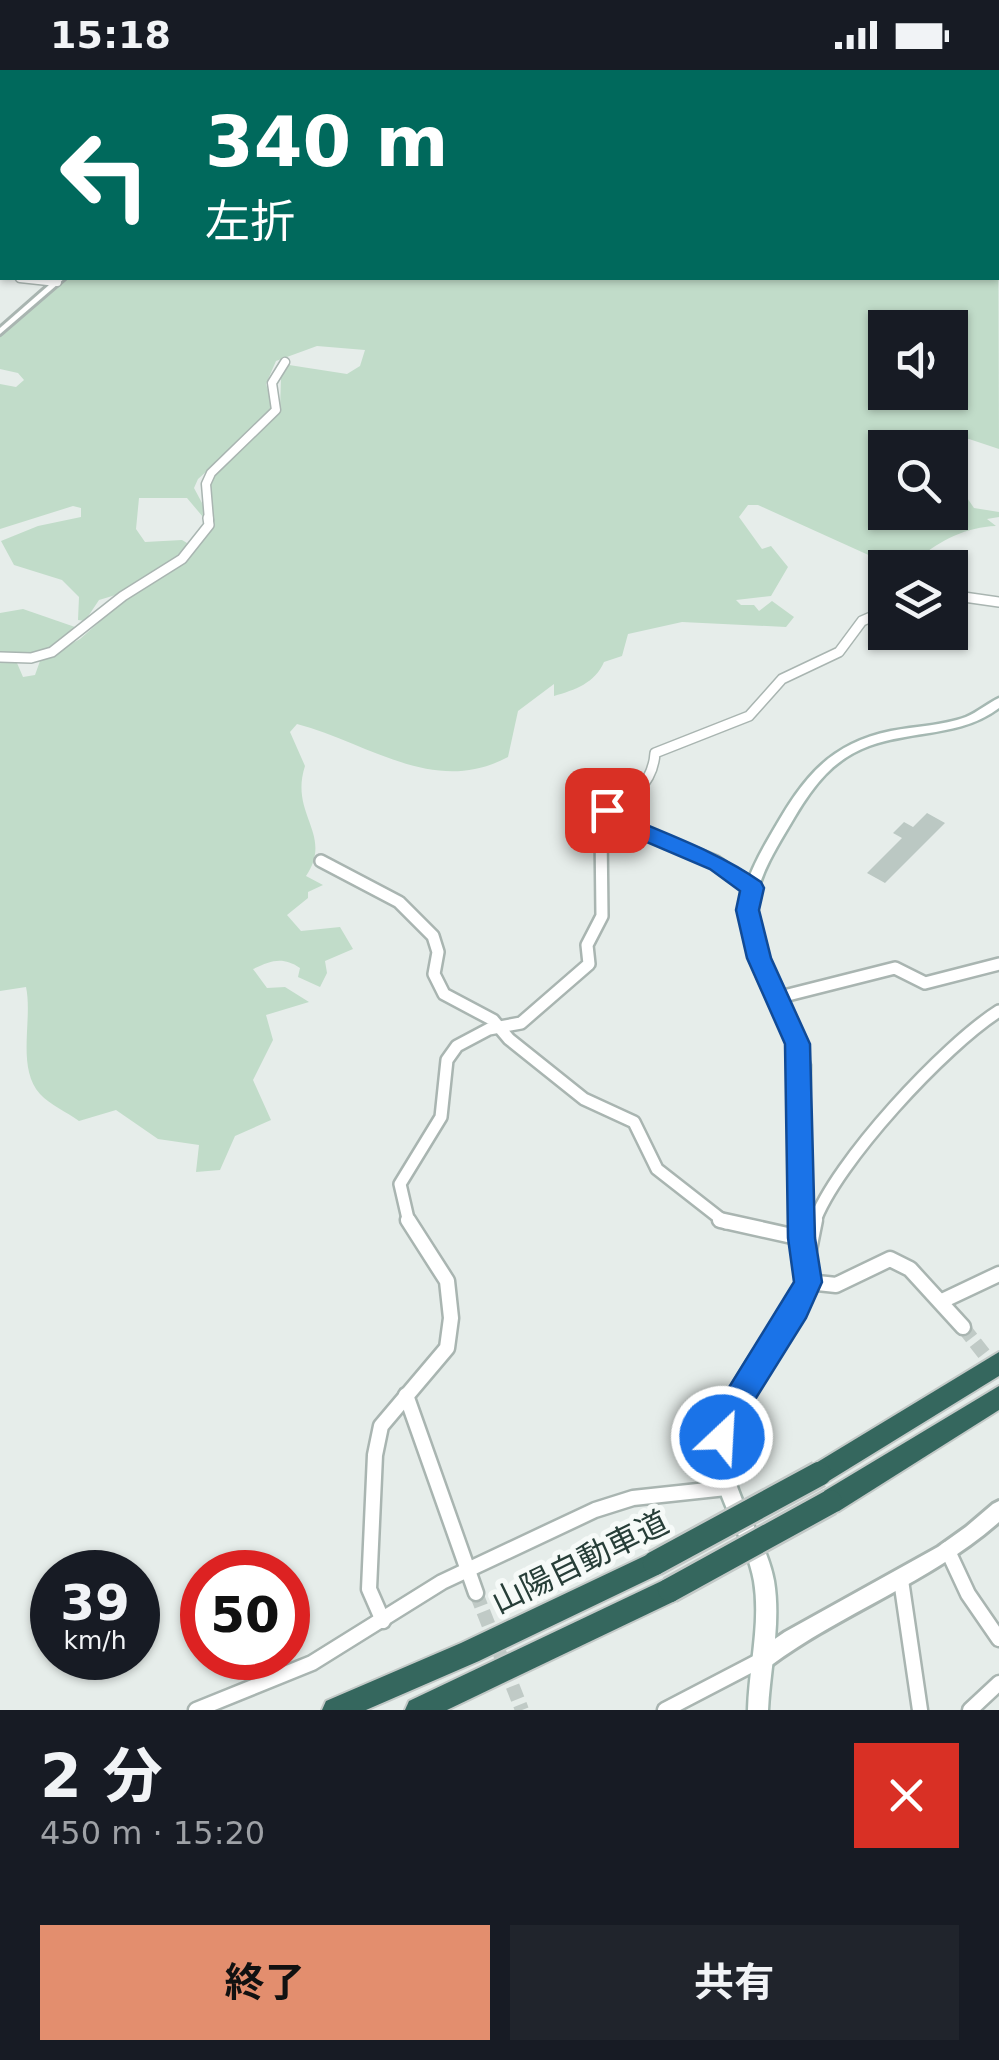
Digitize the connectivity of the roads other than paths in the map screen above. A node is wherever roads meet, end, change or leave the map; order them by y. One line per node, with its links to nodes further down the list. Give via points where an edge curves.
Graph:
1 (59, 280): 2 (street)
2 (0, 332)
3 (286, 362): 7 (street, via 272,383 276,410 211,473 209,525 182,559 52,652)
4 (968, 598): 5 (street)
5 (999, 602)
6 (868, 618): 9 (street, via 838,652 782,679 749,716 655,754 634,798)
7 (0, 656)
8 (999, 702): 11 (main road, via 960,722 868,741 815,772)
9 (603, 815): 11 (street, via 716,862); 15 (street, via 602,916 587,945 589,964 520,1023)
10 (321, 862): 15 (street, via 399,902 433,936 434,974 444,994)
11 (752, 888): 13 (main road, via 752,932)
12 (999, 964): 13 (street, via 925,983 895,968)
13 (776, 998): 16 (main road, via 802,1065)
14 (999, 1010): 17 (street, via 961,1034 836,1172)
15 (502, 1030): 16 (street, via 584,1099 634,1122 657,1168 722,1222); 23 (street, via 489,1029 450,1055 441,1118 400,1184 404,1215 446,1281 450,1318 447,1348)
16 (802, 1238): 17 (main road)
17 (805, 1259): 19 (main road)
18 (999, 1274): 20 (street)
19 (808, 1282): 20 (street, via 836,1284 890,1259); 25 (main road, via 728,1416 722,1437)
20 (942, 1300): 21 (street)
21 (963, 1326)
22 (999, 1363): 36 (highway, 山陽自動車道, bridge, via 819,1474 654,1563)
23 (406, 1395): 28 (street); 31 (street, via 381,1426 375,1455 369,1589)
24 (999, 1397): 37 (highway, bridge, via 830,1502 670,1590)
25 (726, 1488): 28 (street, via 620,1502); 33 (main road, via 764,1580)
26 (999, 1510): 27 (street)
27 (948, 1550): 29 (street); 32 (street)
28 (468, 1570): 30 (street); 31 (street)
29 (901, 1580): 33 (street); 40 (street)
30 (476, 1593)
31 (382, 1621): 35 (street, via 312,1663)
32 (999, 1639)
33 (761, 1660): 38 (street); 39 (main road)
34 (999, 1683): 41 (street)
35 (196, 1710)
36 (335, 1710)
37 (418, 1710)
38 (665, 1710)
39 (758, 1710)
40 (920, 1710)
41 (970, 1710)

